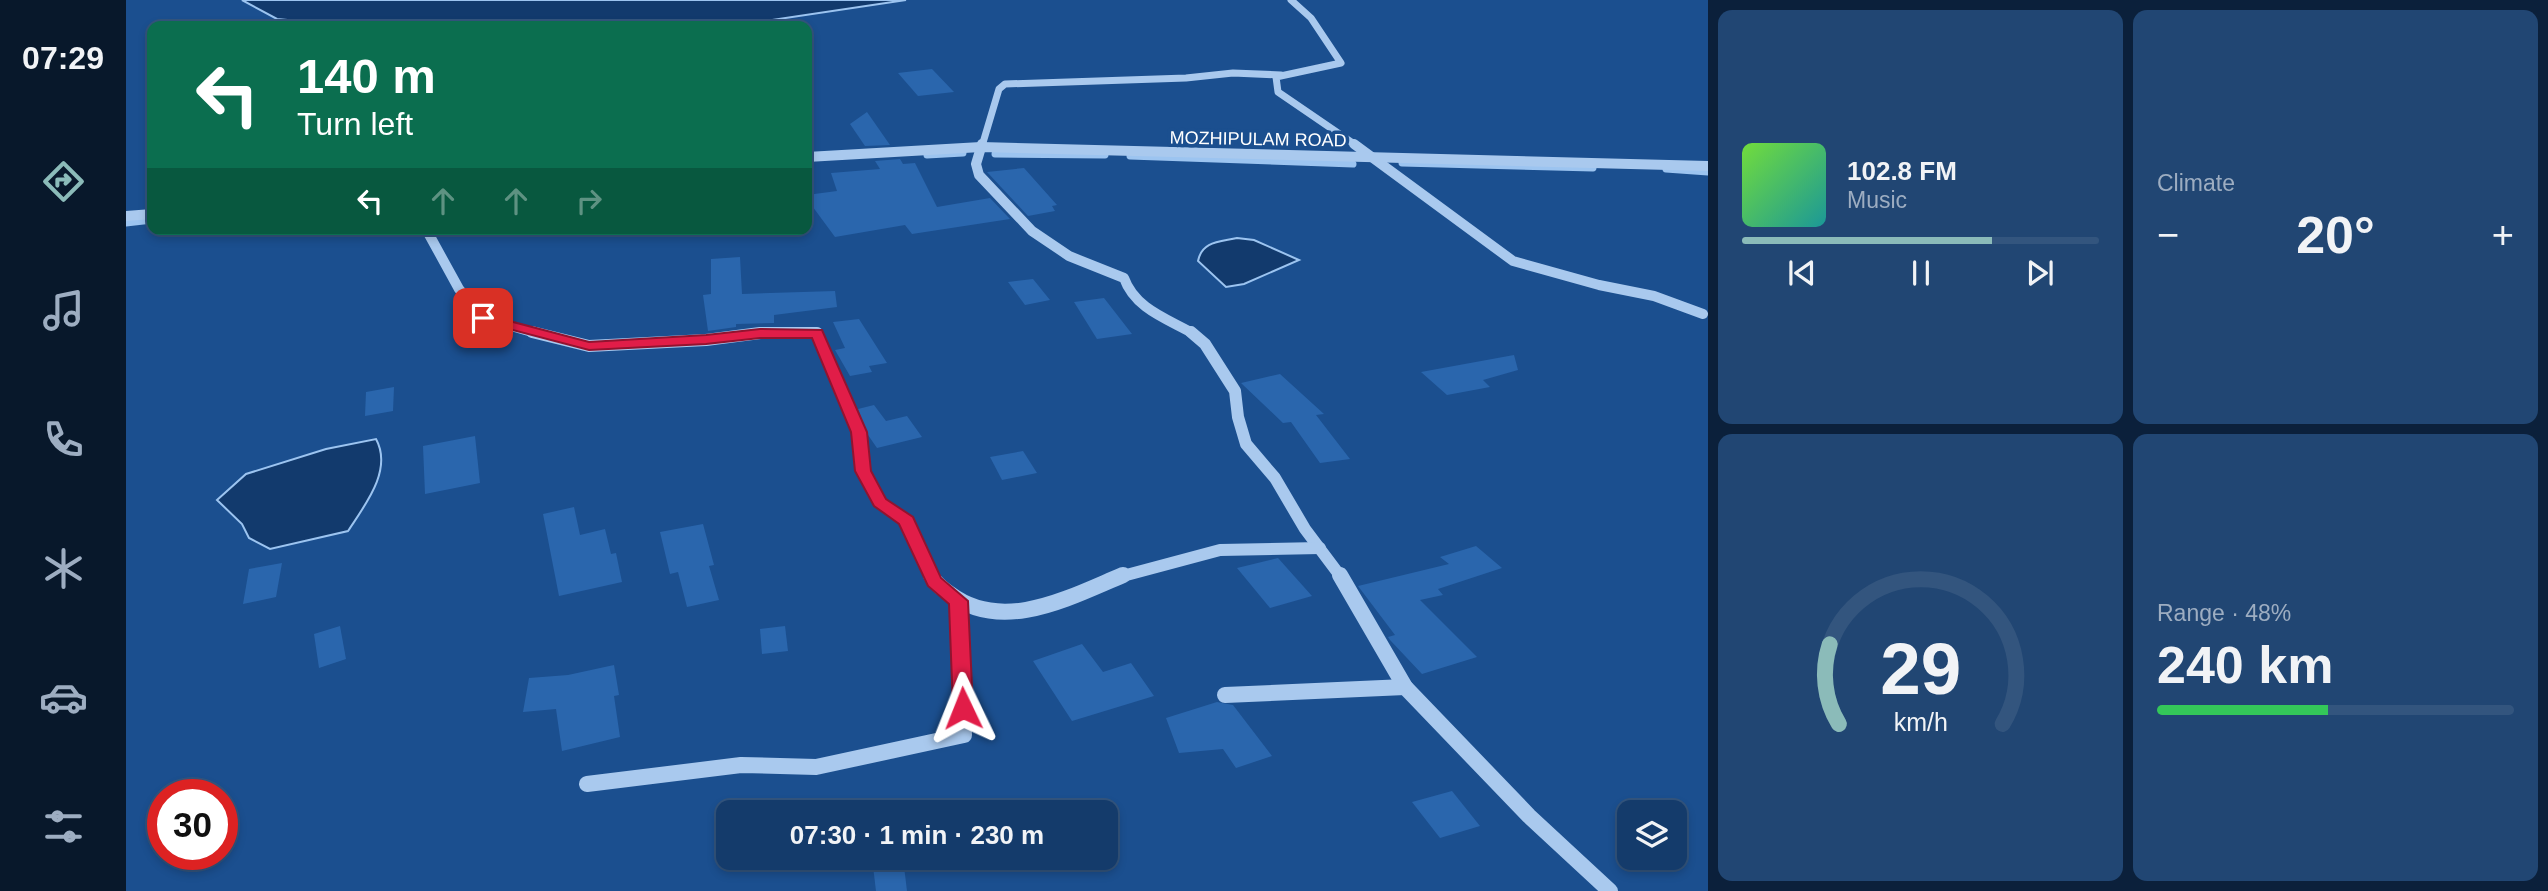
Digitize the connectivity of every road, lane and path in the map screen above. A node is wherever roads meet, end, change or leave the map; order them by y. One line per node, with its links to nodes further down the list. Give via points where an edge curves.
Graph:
1 (1291, 0): 2 (street, via 1311,18 1341,63)
2 (1276, 77): 3 (street, via 1281,75 1233,73 1005,84 999,89); 5 (street, via 1279,92)
3 (981, 147): 4 (street, MOZHIPULAM ROAD); 5 (street, MOZHIPULAM ROAD); 11 (street, via 976,164 979,175 1032,230 1069,256 1124,278 1128,289 1153,313 1194,333 1205,344 1235,391 1245,444 1275,478)
4 (812, 157)
5 (1370, 157): 6 (street, MOZHIPULAM ROAD); 10 (street, via 1513,261 1654,296)
6 (1708, 166)
7 (147, 214): 8 (street)
8 (126, 216)
9 (429, 235): 12 (street, via 459,289 483,318 519,329 589,346 817,333 859,432 863,471 880,502 906,521 934,582)
10 (1703, 314)
11 (1320, 548): 12 (street, via 1220,550 1132,572 1051,605 998,614); 13 (street)
12 (959, 601): 15 (street, via 964,735 816,767 741,765)
13 (1405, 687): 14 (street); 16 (street, via 1529,816)
14 (1225, 695)
15 (587, 784)
16 (1610, 891)

